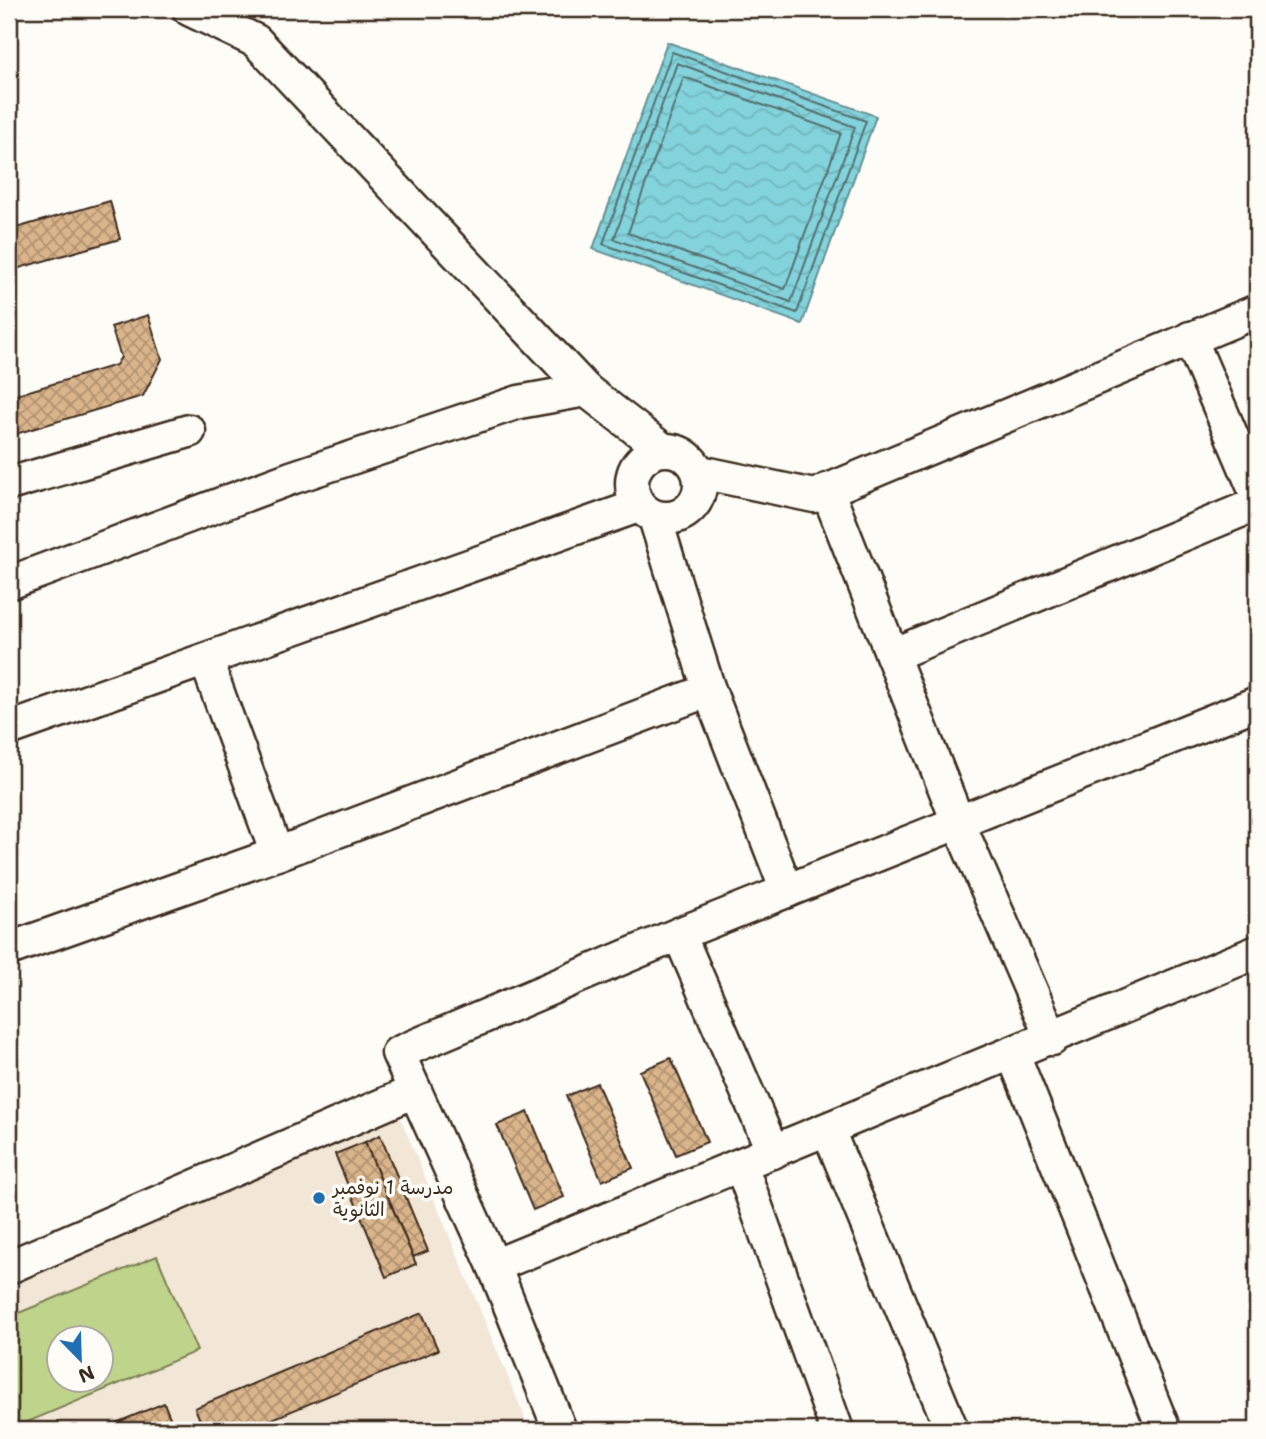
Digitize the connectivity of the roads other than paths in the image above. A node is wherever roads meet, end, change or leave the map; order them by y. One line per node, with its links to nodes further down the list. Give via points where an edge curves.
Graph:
1 (188, 9): 4 (street, via 256,41)
2 (1257, 311): 3 (street)
3 (1191, 338): 9 (street); 10 (street)
4 (586, 390): 6 (street); 11 (street, via 625,451); 13 (street, via 519,402 291,478)
5 (189, 431): 8 (street)
6 (662, 449): 7 (street, via 684,453); 11 (street, via 640,460)
7 (700, 472): 9 (street, via 814,496); 11 (street, via 700,495 692,508 677,518)
8 (9, 484)
9 (827, 490): 14 (street)
10 (1257, 495)
11 (641, 503): 15 (street); 16 (street)
12 (1257, 504): 14 (street)
13 (9, 583)
14 (892, 655): 19 (street)
15 (206, 660): 18 (street); 20 (street)
16 (709, 690): 20 (street); 21 (street)
17 (1257, 703): 19 (street)
18 (9, 729)
19 (958, 822): 21 (street); 25 (street)
20 (277, 854): 23 (street)
21 (787, 891): 22 (street)
22 (679, 934): 27 (street, via 398,1053); 29 (street)
23 (9, 949)
24 (1257, 952): 25 (street)
25 (1052, 1038): 26 (street)
26 (1013, 1054): 28 (street); 36 (street)
27 (415, 1091): 31 (street); 32 (street)
28 (828, 1129): 29 (street); 35 (street)
29 (773, 1152): 30 (street)
30 (741, 1165): 31 (street); 34 (street)
31 (494, 1266): 33 (street)
32 (9, 1267)
33 (560, 1430)
34 (837, 1430)
35 (952, 1430)
36 (1164, 1430)

